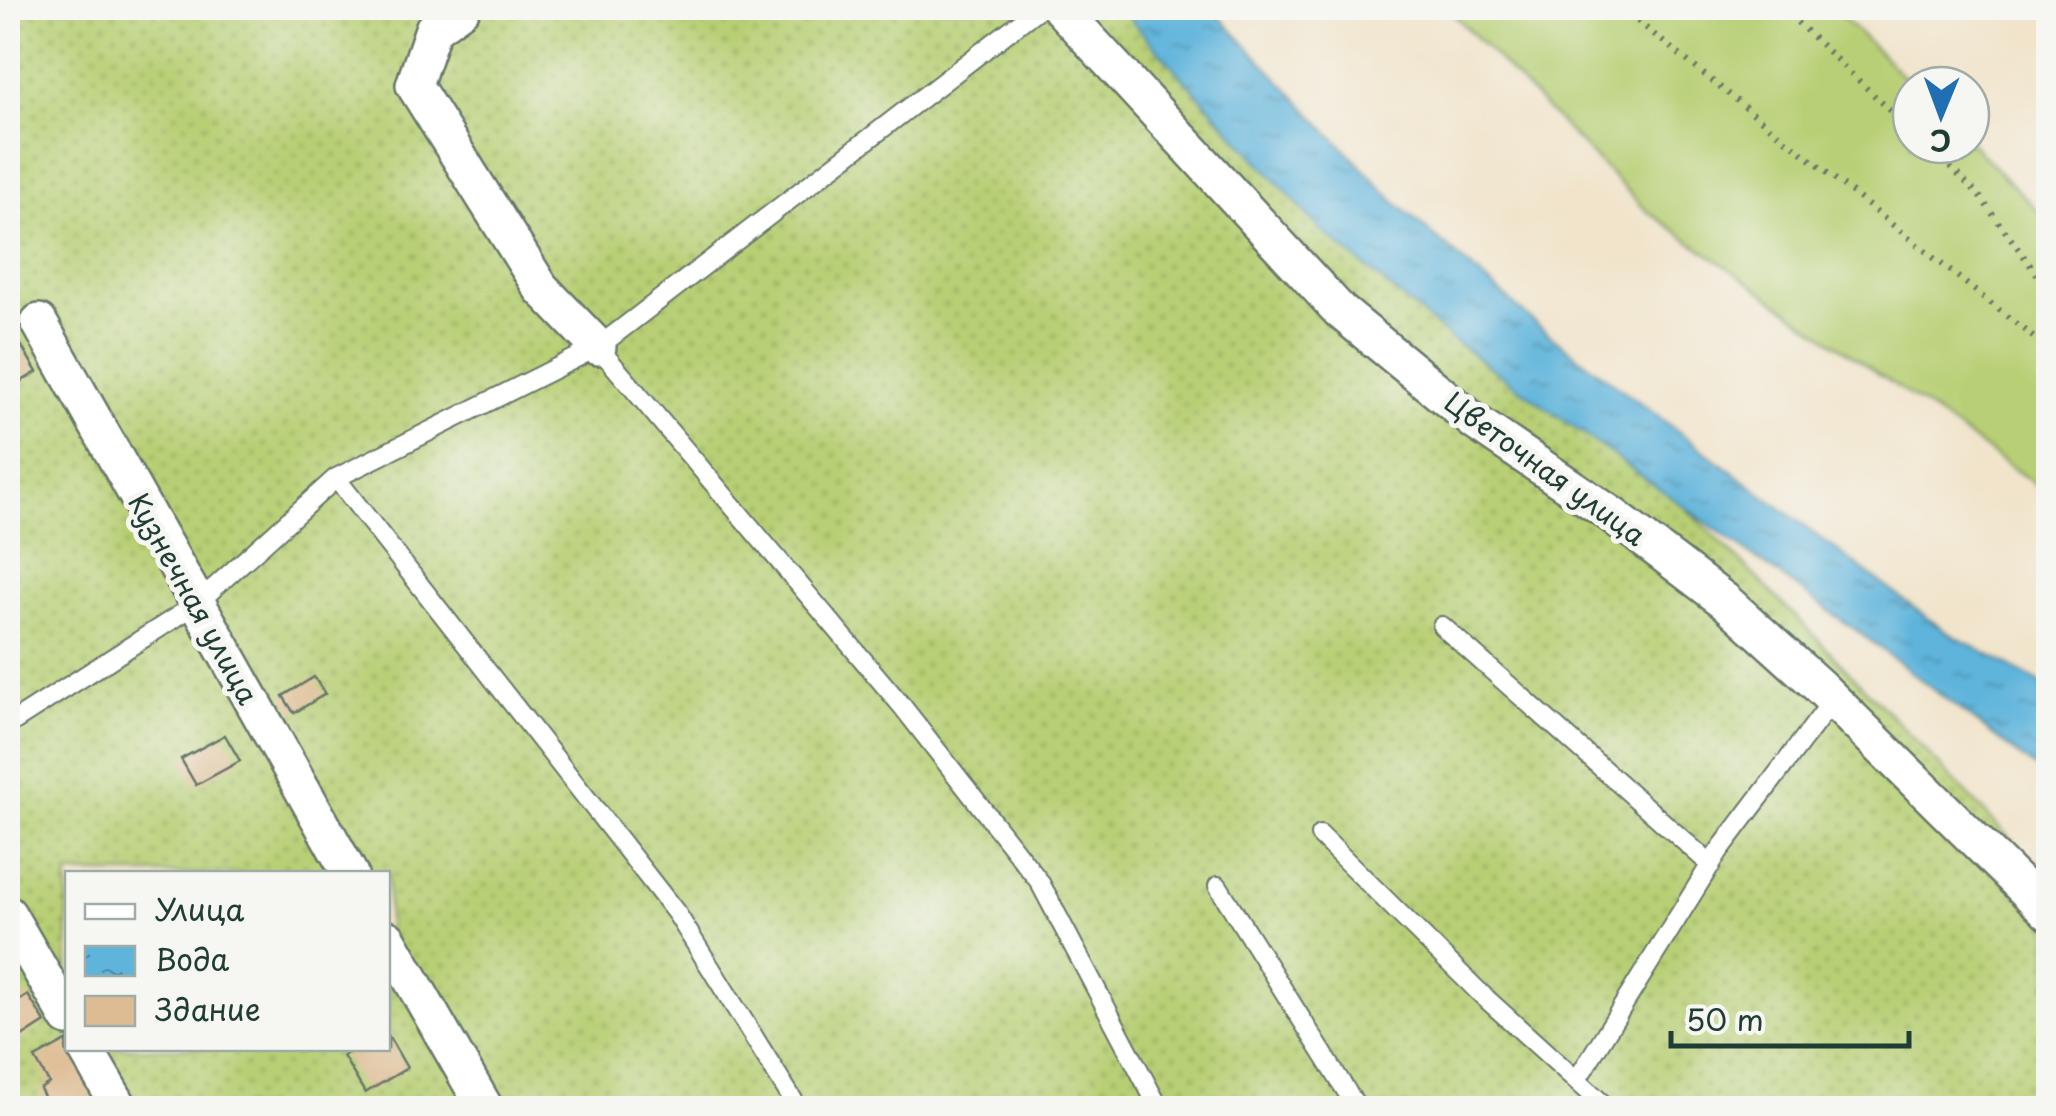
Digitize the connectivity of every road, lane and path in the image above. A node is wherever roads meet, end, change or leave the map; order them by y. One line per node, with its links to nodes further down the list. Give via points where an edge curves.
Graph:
1 (462, 8): 10 (street, via 433,29 414,85 541,288)
2 (1039, 8): 10 (lane)
3 (1060, 8): 15 (street, Цветочная улица, via 1340,311 1474,422 1725,601)
4 (1621, 8): 11 (path)
5 (1782, 8): 6 (path)
6 (1891, 111)
7 (1948, 165): 8 (path, via 1978,193)
8 (2048, 289)
9 (39, 322): 13 (street, Кузнечная улица)
10 (598, 347): 12 (lane); 30 (lane, via 902,706 1039,881)
11 (2048, 349)
12 (336, 478): 13 (lane); 29 (lane, via 676,914)
13 (195, 606): 16 (lane); 19 (street, Кузнечная улица)
14 (1442, 626): 18 (lane)
15 (1833, 700): 18 (lane); 21 (street, Цветочная улица)
16 (8, 725)
17 (1320, 834): 26 (lane, via 1480,993)
18 (1710, 865): 26 (lane)
19 (348, 871)
20 (1218, 886): 31 (lane)
21 (2048, 912)
22 (8, 914): 24 (street)
23 (390, 942): 28 (street)
24 (65, 1013)
25 (87, 1051): 27 (street)
26 (1578, 1078): 32 (lane)
27 (120, 1108)
28 (485, 1108)
29 (798, 1108)
30 (1159, 1108)
31 (1357, 1108)
32 (1607, 1108)

